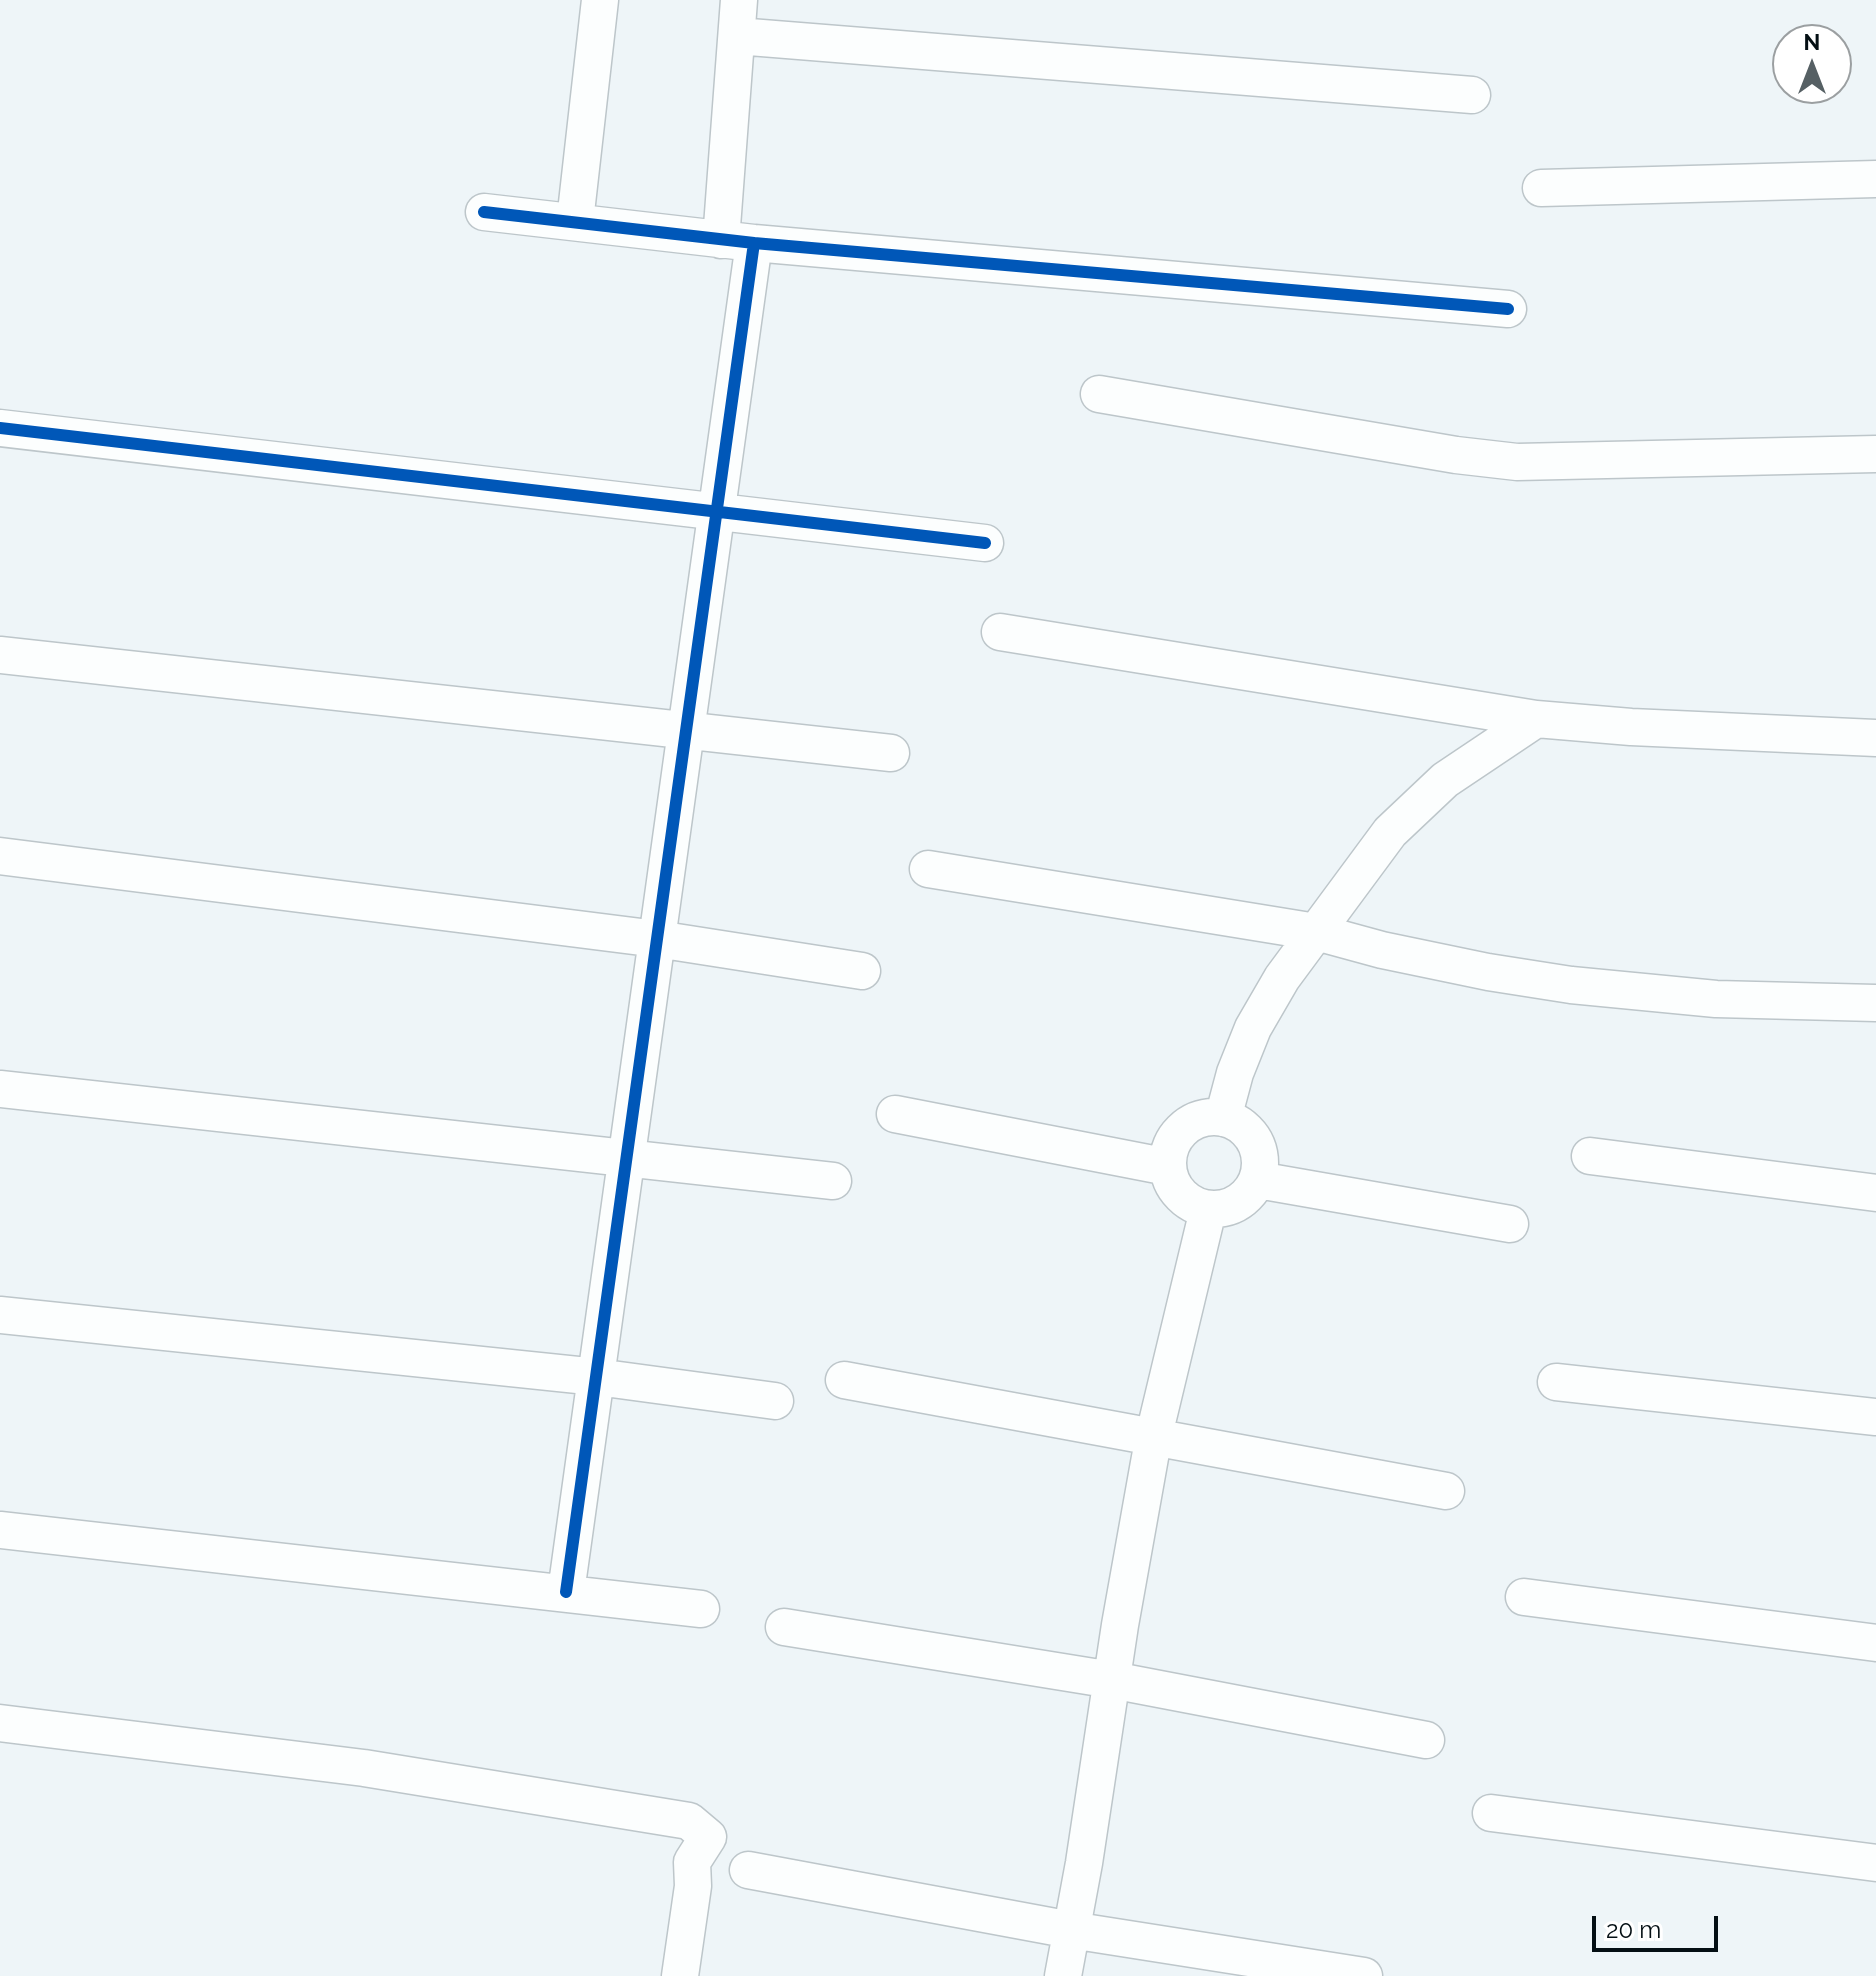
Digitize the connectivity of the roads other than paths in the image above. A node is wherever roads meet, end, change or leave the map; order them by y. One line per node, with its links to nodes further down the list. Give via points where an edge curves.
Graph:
1 (600, 0): 8 (street)
2 (739, 0): 3 (street)
3 (737, 36): 4 (street); 9 (street)
4 (1472, 95)
5 (1876, 179): 6 (street)
6 (1541, 188)
7 (484, 212): 8 (street)
8 (575, 221): 9 (street)
9 (738, 242): 10 (street); 14 (street)
10 (1508, 309)
11 (1099, 394): 13 (street, via 1517,462)
12 (0, 428): 14 (street)
13 (1876, 454)
14 (717, 513): 15 (street); 19 (street)
15 (985, 543)
16 (1000, 632): 18 (street)
17 (0, 655): 19 (street)
18 (1536, 719): 20 (street); 24 (street, via 1445,780 1390,832)
19 (687, 730): 21 (street); 25 (street)
20 (1876, 738)
21 (891, 753)
22 (0, 856): 25 (street)
23 (928, 869): 24 (street)
24 (1316, 932): 27 (street, via 1488,972 1587,987 1716,999); 30 (street, via 1253,1028)
25 (657, 939): 26 (street); 32 (street)
26 (862, 971)
27 (1876, 1003)
28 (0, 1089): 32 (street)
29 (895, 1114): 33 (street)
30 (1223, 1118): 33 (street, via 1202,1119 1177,1135); 34 (street, via 1241,1125 1255,1141)
31 (1590, 1156): 36 (street)
32 (627, 1157): 35 (street); 40 (street)
33 (1168, 1167): 37 (street, via 1179,1194)
34 (1258, 1180): 37 (street, via 1247,1197); 38 (street)
35 (833, 1181)
36 (1876, 1193)
37 (1208, 1210): 45 (street)
38 (1510, 1224)
39 (0, 1315): 40 (street)
40 (597, 1377): 43 (street); 48 (street)
41 (844, 1380): 45 (street)
42 (1556, 1382): 44 (street)
43 (775, 1401)
44 (1876, 1417)
45 (1154, 1435): 46 (street); 53 (street)
46 (1446, 1491)
47 (0, 1530): 48 (street)
48 (566, 1592): 50 (street)
49 (1524, 1597): 52 (street)
50 (701, 1609)
51 (784, 1627): 53 (street)
52 (1876, 1643)
53 (1112, 1680): 55 (street); 59 (street)
54 (0, 1723): 60 (street, via 364,1768 689,1821 708,1837 692,1862)
55 (1426, 1740)
56 (1491, 1813): 57 (street)
57 (1876, 1863)
58 (748, 1870): 59 (street)
59 (1071, 1930): 61 (street); 62 (street)
60 (680, 1976)
61 (1063, 1976)
62 (1364, 1976)

